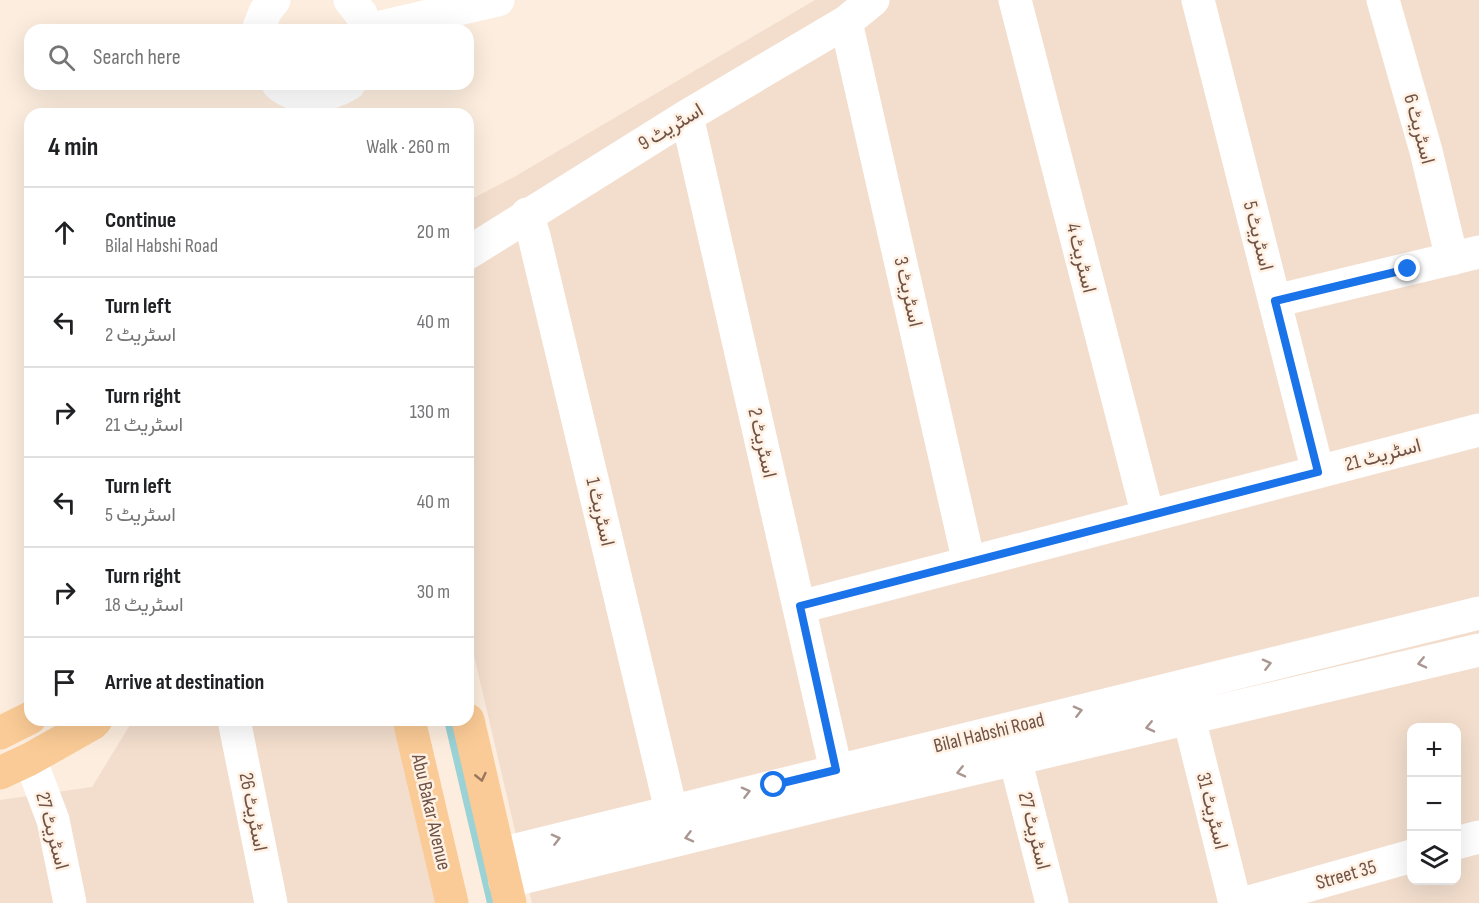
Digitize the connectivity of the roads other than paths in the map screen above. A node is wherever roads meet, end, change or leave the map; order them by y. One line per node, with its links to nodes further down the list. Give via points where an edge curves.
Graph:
1 (274, 0): 9 (street)
2 (350, 0): 10 (street)
3 (498, 0): 11 (street)
4 (873, 0): 8 (street, اسٹریٹ 9)
5 (1015, 0): 25 (street, اسٹریٹ 4)
6 (1198, 0): 22 (street, اسٹریٹ 5)
7 (1383, 0): 21 (street, اسٹریٹ 6, via 1426,151)
8 (846, 22): 18 (street, اسٹریٹ 9); 26 (street, اسٹریٹ 3)
9 (260, 24)
10 (365, 24)
11 (393, 24)
12 (271, 90): 16 (street)
13 (289, 90): 14 (street, via 313,97)
14 (337, 90)
15 (347, 90): 17 (street)
16 (276, 108)
17 (342, 108)
18 (687, 116): 19 (street, اسٹریٹ 9); 27 (street, اسٹریٹ 2)
19 (527, 214): 20 (street, اسٹریٹ 9); 41 (street, اسٹریٹ 1)
20 (474, 249)
21 (1466, 256): 22 (street)
22 (1275, 301): 24 (street, اسٹریٹ 5)
23 (1479, 430): 24 (street, اسٹریٹ 21)
24 (1318, 472): 25 (street, اسٹریٹ 21)
25 (1148, 516): 26 (street, اسٹریٹ 21)
26 (969, 563): 27 (street, اسٹریٹ 21)
27 (800, 606): 39 (street, اسٹریٹ 2)
28 (1479, 613): 39 (street, Bilal Habshi Road, one-way to 28)
29 (1479, 650): 30 (street, Bilal Habshi Road, one-way to 30)
30 (1189, 718): 38 (street, Bilal Habshi Road, one-way to 38); 50 (street, اسٹریٹ 31)
31 (24, 721): 36 (main road)
32 (88, 726): 37 (main road)
33 (235, 726): 47 (street, اسٹریٹ 26)
34 (410, 726): 48 (main road, Abu Bakar Avenue)
35 (469, 726): 45 (main road, one-way to 45)
36 (0, 733)
37 (30, 759): 40 (main road); 46 (street, اسٹریٹ 27, via 53,820)
38 (1015, 759): 45 (street, Bilal Habshi Road, one-way to 45); 49 (street, اسٹریٹ 27)
39 (836, 770): 41 (street, Bilal Habshi Road, one-way to 39)
40 (0, 773)
41 (671, 810): 45 (street, Bilal Habshi Road, one-way to 41)
42 (1479, 837): 43 (street)
43 (1461, 842)
44 (1407, 857): 51 (street, Street 35)
45 (505, 879)
46 (70, 903)
47 (271, 903)
48 (452, 903)
49 (1052, 903)
50 (1235, 903)
51 (1246, 903)

